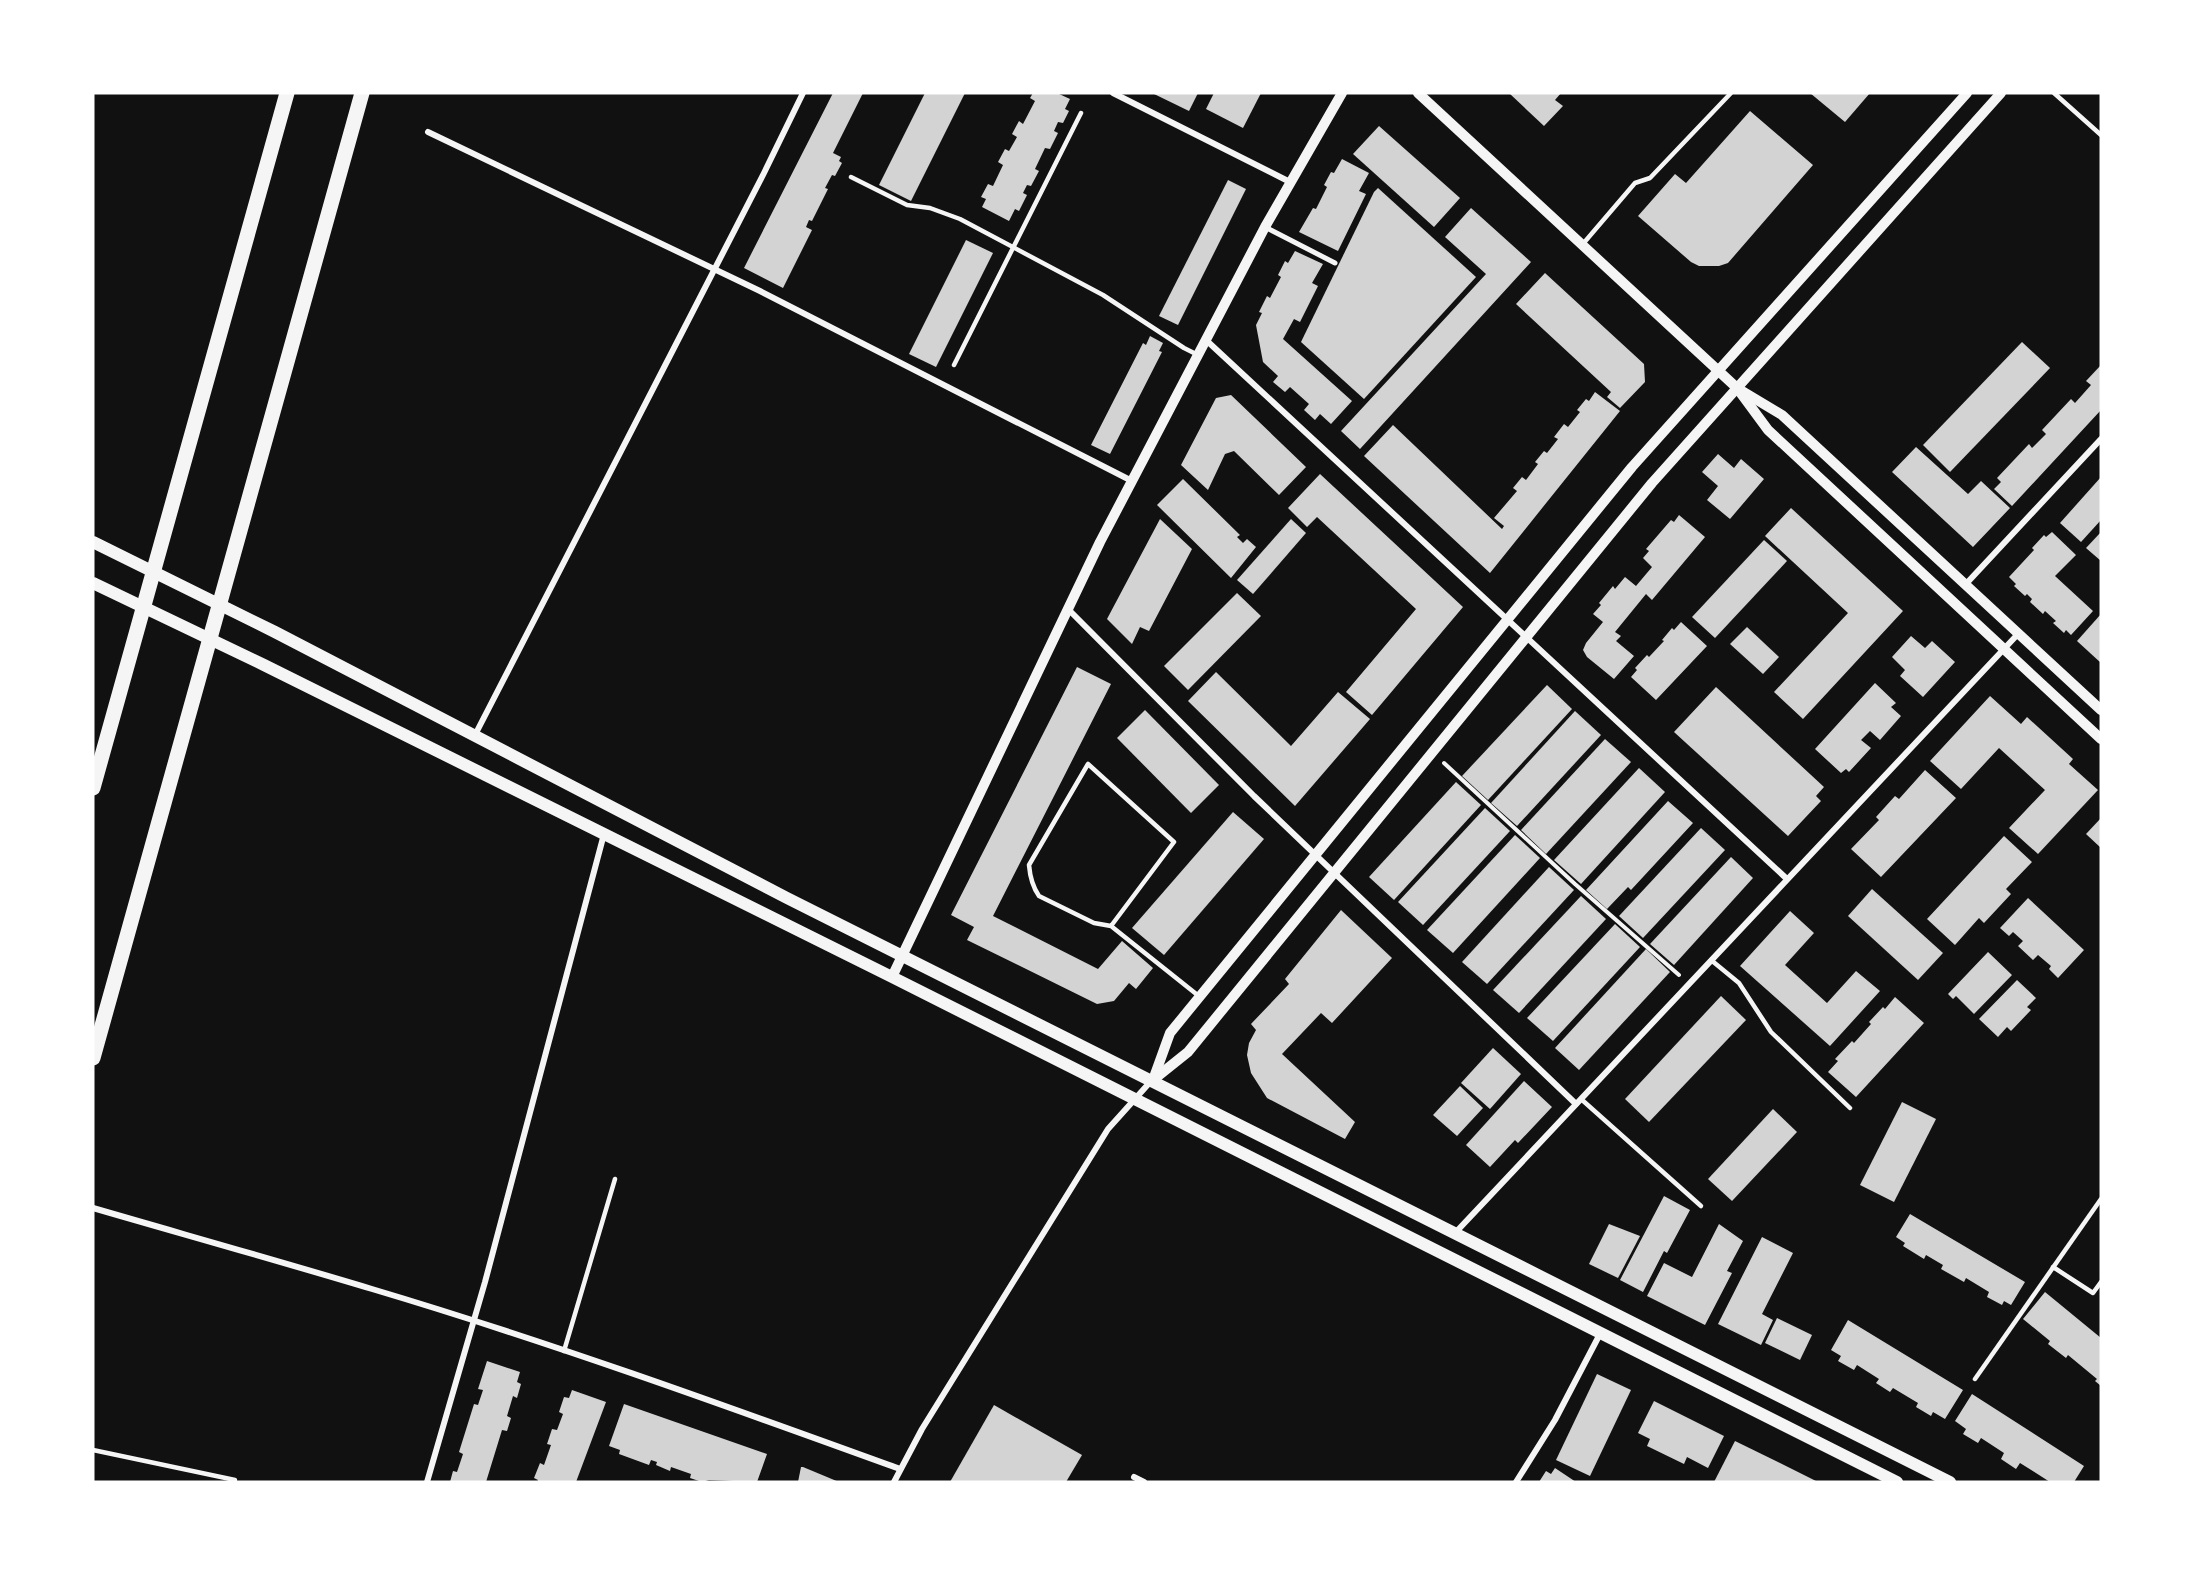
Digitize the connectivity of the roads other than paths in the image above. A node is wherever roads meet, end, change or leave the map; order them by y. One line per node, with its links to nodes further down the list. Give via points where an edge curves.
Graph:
1 (287, 93): 29 (main road)
2 (362, 93): 32 (main road)
3 (803, 93): 20 (street)
4 (1113, 93): 15 (street)
5 (1342, 93): 15 (street)
6 (1418, 93): 17 (street)
7 (1731, 93): 17 (lane, via 1650,178 1635,183)
8 (1967, 93): 24 (street)
9 (2001, 93): 25 (street)
10 (2054, 93): 13 (lane)
11 (1081, 113): 18 (lane)
12 (428, 132): 20 (street)
13 (2101, 135)
14 (851, 177): 18 (lane, via 907,205 960,219)
15 (1290, 182): 16 (street)
16 (1265, 227): 19 (street); 21 (street)
17 (1582, 245): 24 (street)
18 (1013, 247): 22 (lane, via 1103,295); 23 (lane)
19 (1335, 263)
20 (714, 270): 27 (street); 41 (street)
21 (1206, 340): 22 (street); 35 (street)
22 (1198, 355): 27 (street)
23 (954, 365)
24 (1718, 370): 25 (street); 35 (street)
25 (1737, 388): 31 (street, via 1782,415); 37 (street, via 1652,483); 39 (street, via 1768,430)
26 (2100, 441): 31 (street)
27 (1132, 481): 34 (street)
28 (93, 542): 29 (main road)
29 (153, 572): 32 (main road); 33 (main road)
30 (93, 583): 33 (main road)
31 (1965, 585): 36 (street)
32 (220, 604): 38 (main road); 41 (main road)
33 (144, 608): 38 (main road); 43 (main road)
34 (1068, 609): 45 (street); 49 (street)
35 (1508, 618): 37 (street); 45 (street)
36 (2018, 634): 39 (street); 40 (street)
37 (1527, 636): 46 (street); 47 (street)
38 (210, 639): 44 (main road); 53 (main road)
39 (2004, 649): 42 (street); 47 (street)
40 (2101, 710)
41 (475, 735): 49 (main road)
42 (2101, 738)
43 (93, 788)
44 (604, 834): 51 (main road); 65 (street)
45 (1316, 855): 46 (street); 52 (street)
46 (1335, 873): 54 (street, via 1188,1052); 56 (street)
47 (1787, 879): 50 (street)
48 (1111, 926): 48 (lane, via 1094,923 1039,896 1029,866 1088,764 1174,842); 52 (lane)
49 (902, 955): 51 (street); 54 (main road)
50 (1711, 960): 56 (street); 57 (lane, via 1739,983 1771,1032)
51 (892, 977): 55 (main road)
52 (1200, 997): 54 (street, via 1170,1033)
53 (93, 1058)
54 (1153, 1080): 55 (street); 62 (main road)
55 (1136, 1098): 66 (main road); 70 (street, via 1108,1129)
56 (1579, 1101): 60 (lane); 62 (street)
57 (1850, 1108)
58 (615, 1179): 67 (lane)
59 (2101, 1199): 63 (lane)
60 (1701, 1206)
61 (93, 1208): 65 (street)
62 (1456, 1232): 78 (main road)
63 (2053, 1267): 64 (lane, via 2093,1293); 68 (lane)
64 (2101, 1282)
65 (474, 1321): 67 (street); 73 (street)
66 (1601, 1332): 76 (street, via 1555,1420); 77 (main road)
67 (564, 1351): 70 (street)
68 (1975, 1379)
69 (93, 1450): 72 (lane)
70 (900, 1469): 74 (street)
71 (1134, 1477): 75 (street)
72 (234, 1480)
73 (427, 1482)
74 (894, 1482)
75 (1144, 1482)
76 (1516, 1482)
77 (1897, 1482)
78 (1950, 1482)

